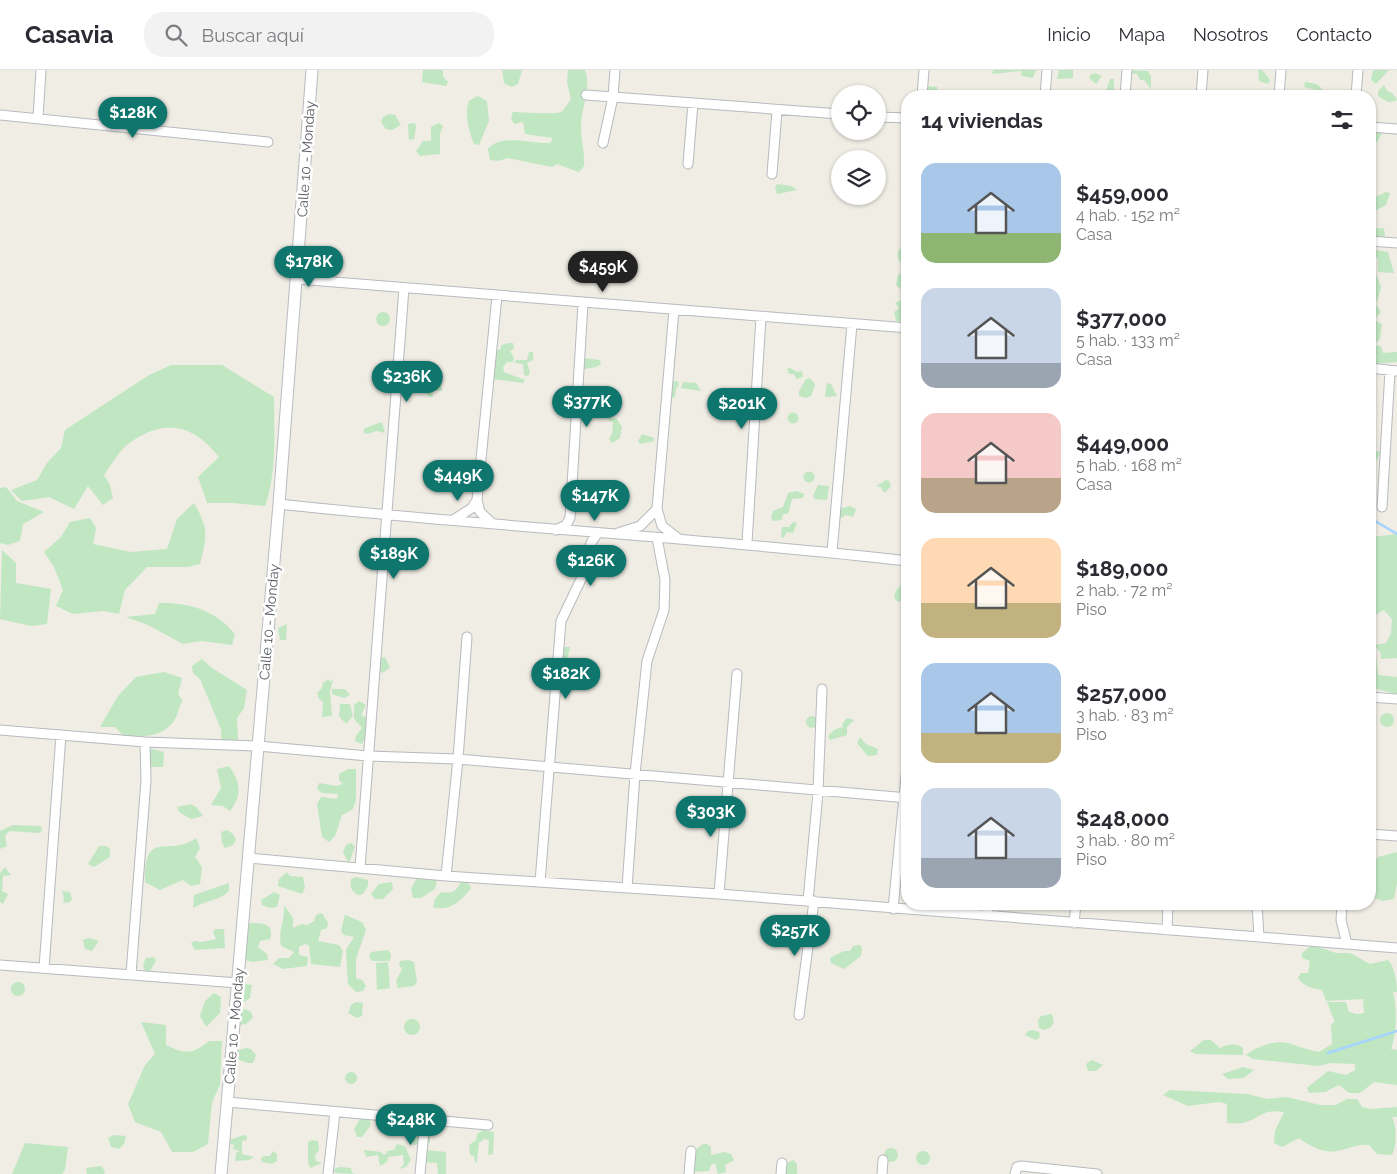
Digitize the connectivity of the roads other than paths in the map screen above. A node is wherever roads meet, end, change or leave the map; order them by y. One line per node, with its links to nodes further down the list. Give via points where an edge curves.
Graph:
1 (41, 70): 23 (street)
2 (312, 70): 33 (street, Calle 10 - Monday)
3 (615, 70): 17 (street)
4 (924, 70): 10 (street)
5 (1047, 70): 11 (street)
6 (1127, 70): 12 (street)
7 (1203, 70): 13 (street)
8 (1281, 70): 14 (street)
9 (1358, 70): 15 (street)
10 (922, 90)
11 (1046, 90)
12 (1125, 90)
13 (1201, 90)
14 (1279, 90)
15 (1356, 90)
16 (586, 95): 17 (street)
17 (613, 97): 18 (street); 28 (street)
18 (693, 103): 19 (street); 29 (street)
19 (777, 111): 20 (street); 30 (street)
20 (831, 114)
21 (0, 115): 23 (street)
22 (886, 117): 24 (street)
23 (38, 118): 27 (street)
24 (901, 118)
25 (1376, 127): 26 (street)
26 (1397, 129)
27 (268, 142)
28 (603, 143)
29 (688, 164)
30 (772, 174)
31 (1376, 241): 32 (street)
32 (1397, 243)
33 (297, 279): 34 (street); 44 (street, Calle 10 - Monday)
34 (404, 288): 35 (street); 47 (street)
35 (497, 296): 36 (street); 43 (street)
36 (584, 304): 37 (street); 48 (street)
37 (674, 310): 38 (street); 46 (street)
38 (761, 317): 39 (street); 57 (street)
39 (852, 324): 40 (street); 58 (street)
40 (901, 328)
41 (1376, 369): 42 (street)
42 (1393, 371): 45 (street)
43 (477, 500): 49 (street, via 472,508); 50 (street, via 480,512)
44 (280, 504): 47 (street); 68 (street, Calle 10 - Monday)
45 (1382, 507)
46 (657, 509): 54 (street, via 640,526); 56 (street, via 662,526)
47 (387, 516): 49 (street); 69 (street)
48 (570, 518): 51 (street); 52 (street)
49 (453, 520): 50 (street)
50 (493, 524): 51 (street)
51 (556, 530): 52 (street)
52 (581, 532): 53 (street)
53 (597, 534): 54 (street); 71 (street, via 591,543 585,572 561,621)
54 (611, 535): 55 (street)
55 (657, 538): 56 (street); 72 (street, via 665,580 664,610 647,661)
56 (679, 540): 57 (street)
57 (747, 544): 58 (street)
58 (832, 552): 59 (street)
59 (901, 560)
60 (467, 637): 70 (street)
61 (737, 674): 73 (street)
62 (822, 689): 74 (street)
63 (1376, 698): 64 (street)
64 (1397, 700)
65 (0, 730): 66 (street)
66 (61, 735): 67 (street); 101 (street)
67 (145, 742): 68 (street); 102 (street, via 146,780)
68 (258, 746): 69 (street); 79 (street, Calle 10 - Monday)
69 (368, 756): 70 (street); 80 (street)
70 (458, 759): 71 (street); 81 (street)
71 (548, 767): 72 (street); 82 (street)
72 (635, 774): 73 (street); 83 (street)
73 (728, 783): 74 (street); 84 (street)
74 (818, 792): 75 (street); 85 (street)
75 (901, 798)
76 (1376, 834): 77 (street)
77 (1397, 836)
78 (901, 841): 86 (street)
79 (248, 858): 80 (street); 103 (street, Calle 10 - Monday)
80 (360, 868): 81 (street)
81 (446, 876): 82 (street)
82 (540, 882): 83 (street)
83 (627, 888): 84 (street)
84 (719, 894): 85 (street)
85 (811, 901): 86 (street); 104 (street)
86 (893, 909): 87 (street)
87 (901, 910)
88 (906, 910): 94 (street)
89 (988, 910): 94 (street)
90 (1075, 910): 95 (street)
91 (1168, 910): 96 (street)
92 (1257, 910): 97 (street)
93 (1342, 910): 98 (street)
94 (987, 916): 95 (street)
95 (1074, 923): 96 (street)
96 (1167, 930): 97 (street)
97 (1259, 938): 98 (street)
98 (1347, 944): 99 (street)
99 (1397, 948)
100 (0, 965): 101 (street)
101 (44, 968): 102 (street)
102 (131, 974): 103 (street)
103 (238, 983): 105 (street, Calle 10 - Monday)
104 (799, 1015)
105 (227, 1102): 106 (street); 112 (street, Calle 10 - Monday)
106 (335, 1112): 107 (street); 113 (street)
107 (425, 1120): 108 (street); 114 (street)
108 (488, 1124)
109 (691, 1151): 115 (street)
110 (883, 1160): 117 (street)
111 (782, 1163): 116 (street)
112 (221, 1174)
113 (328, 1174)
114 (420, 1174)
115 (689, 1174)
116 (781, 1174)
117 (882, 1174)
118 (1015, 1174): 119 (street, via 1016,1167 1021,1166)
119 (1097, 1174)

